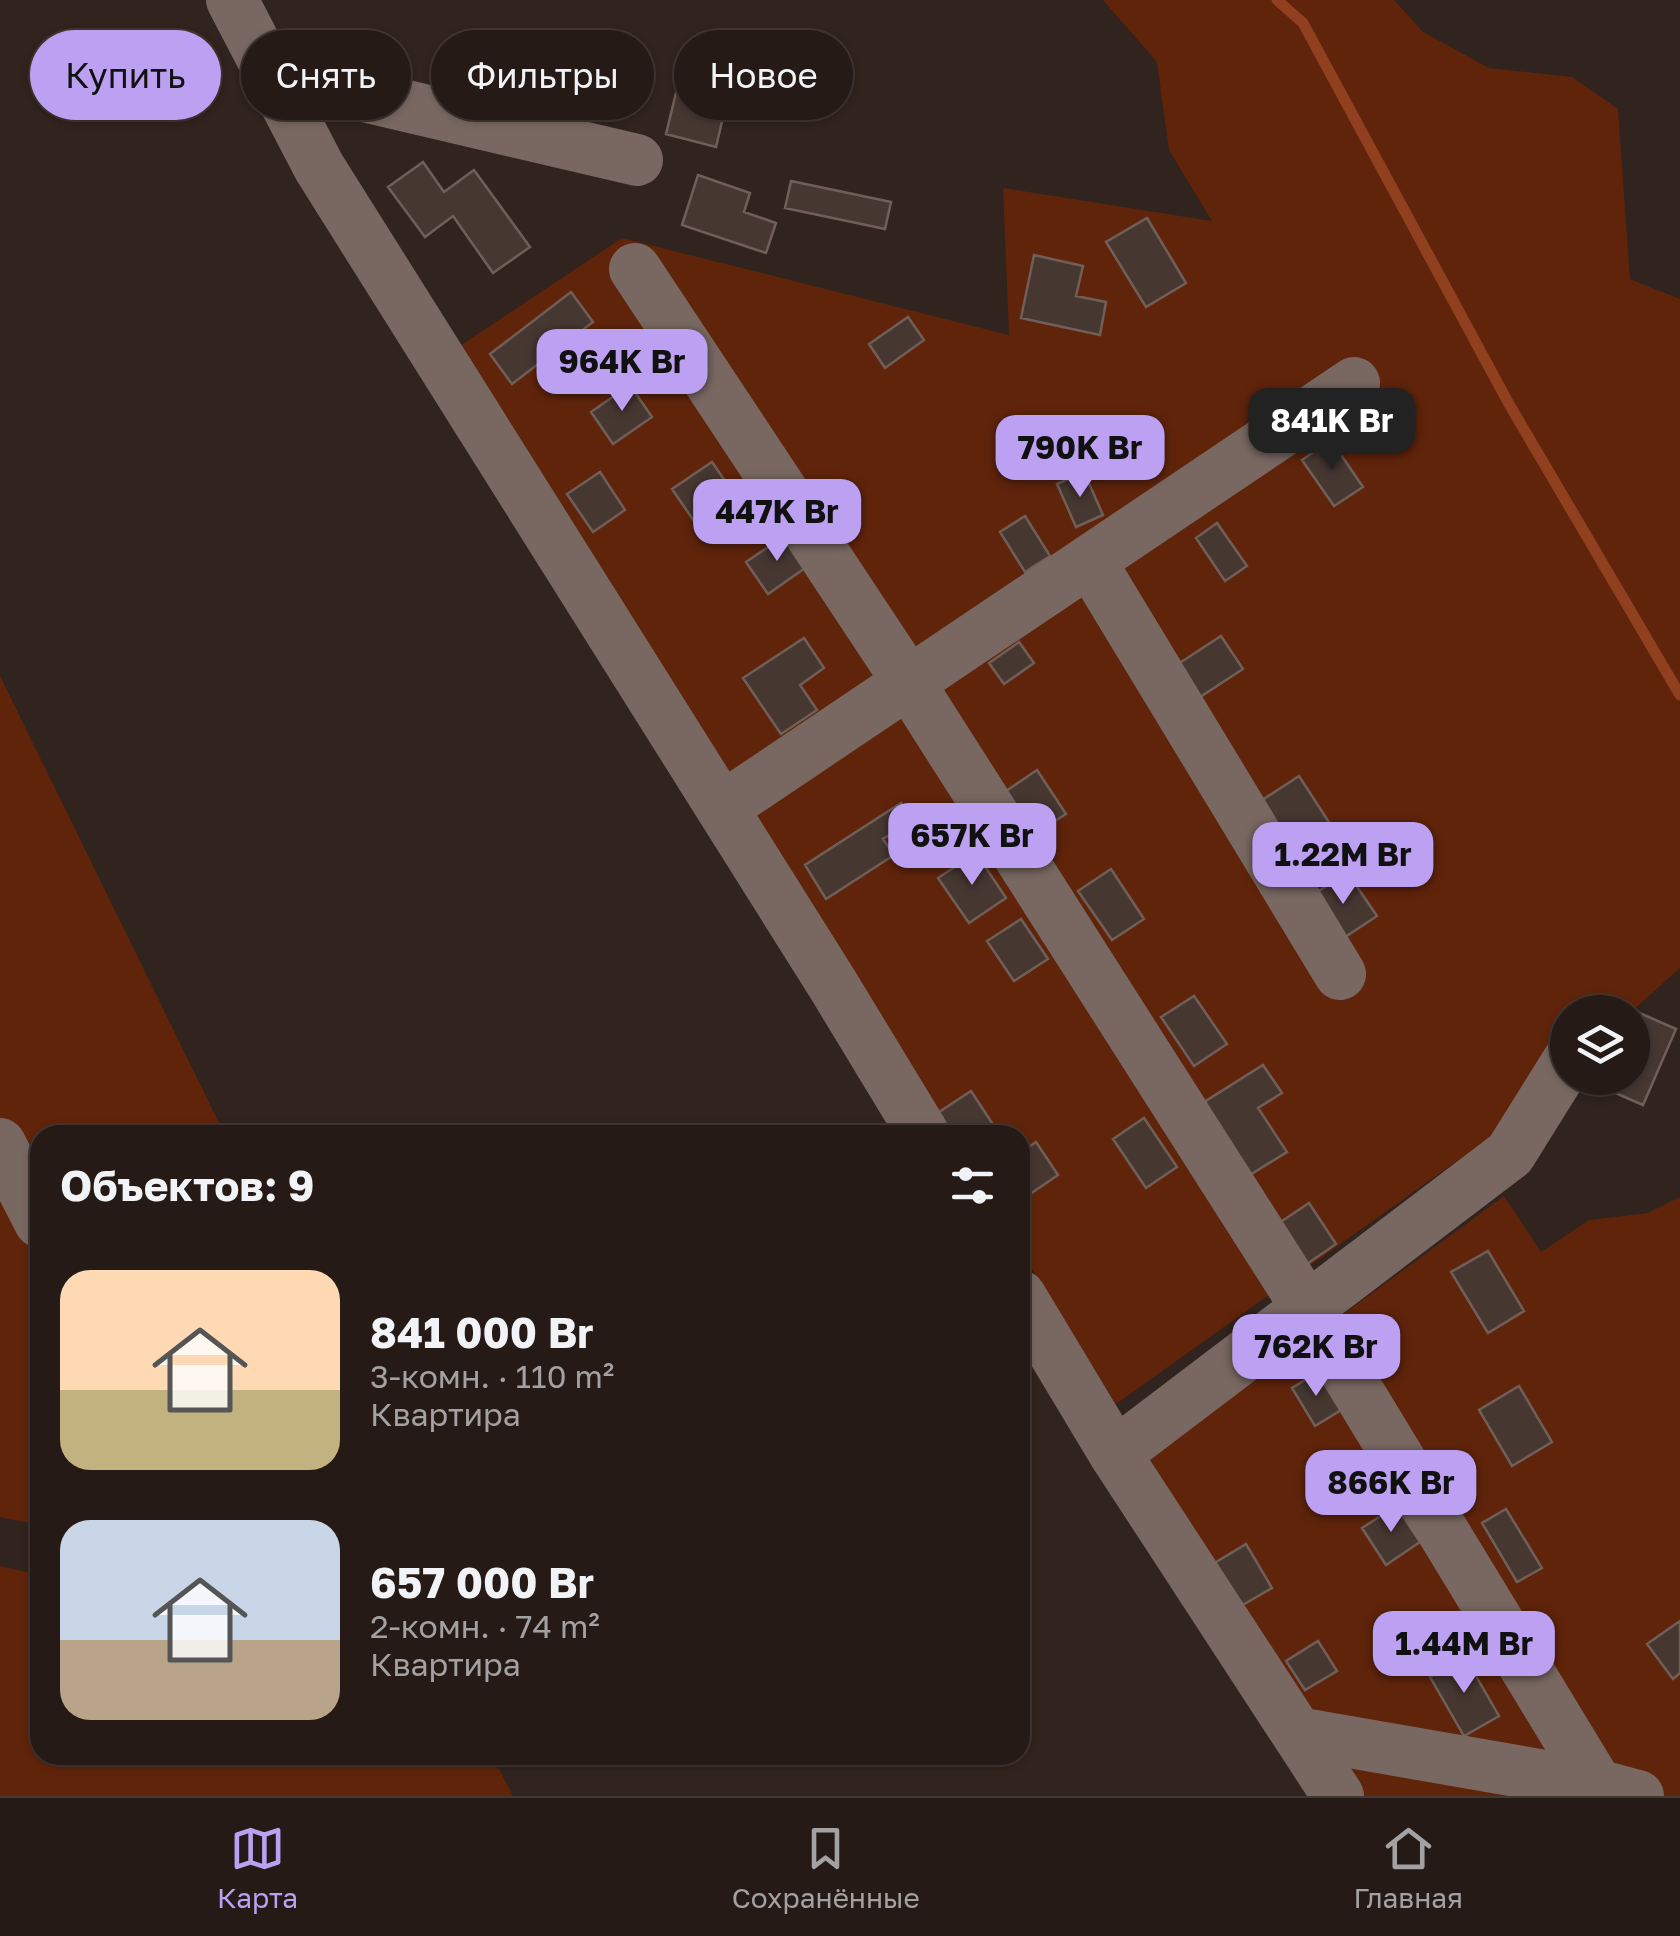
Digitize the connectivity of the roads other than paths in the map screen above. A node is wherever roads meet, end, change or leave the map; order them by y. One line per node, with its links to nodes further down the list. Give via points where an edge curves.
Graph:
1 (232, 0): 2 (street)
2 (247, 30)
3 (411, 107): 5 (street)
4 (294, 120): 10 (street)
5 (637, 160)
6 (635, 270): 9 (street)
7 (1354, 383): 8 (street)
8 (1091, 563): 9 (street); 11 (street)
9 (909, 682): 10 (street); 16 (street)
10 (722, 808): 13 (street)
11 (1340, 974)
12 (1550, 1090): 16 (street, via 1510,1154)
13 (918, 1125)
14 (0, 1144): 15 (street)
15 (30, 1202)
16 (1309, 1311): 18 (street); 20 (street)
17 (1030, 1312): 18 (street)
18 (1116, 1454): 19 (street)
19 (1298, 1733): 20 (street); 21 (street)
20 (1618, 1790)
21 (1338, 1796)

